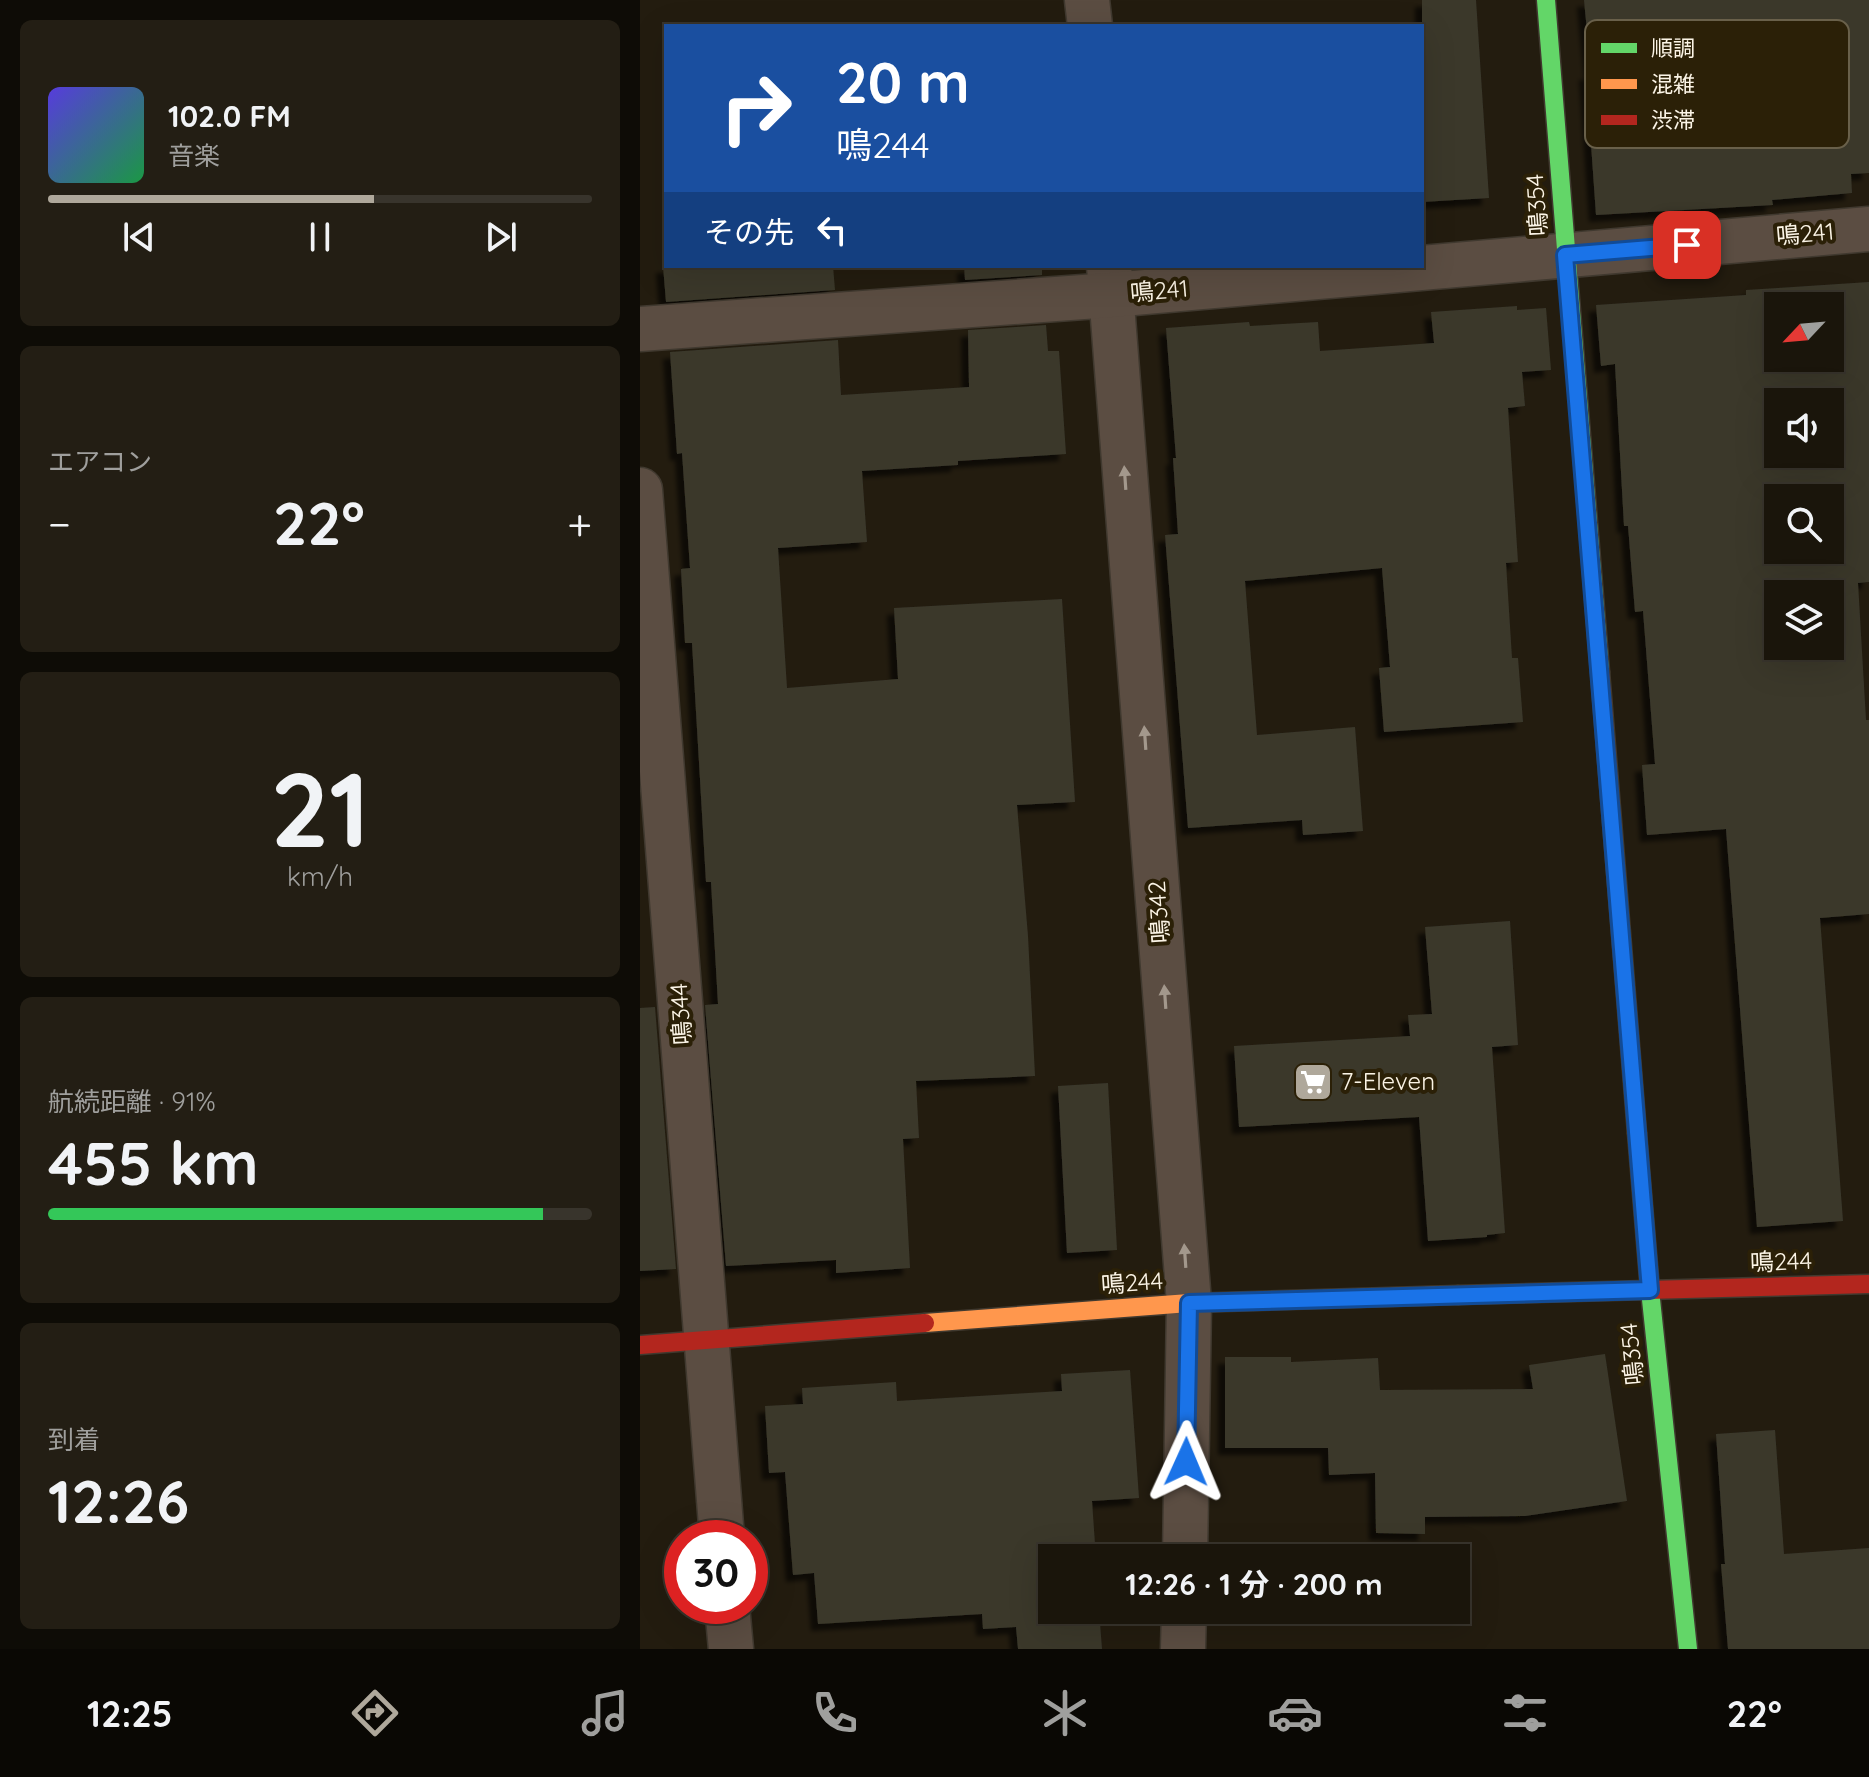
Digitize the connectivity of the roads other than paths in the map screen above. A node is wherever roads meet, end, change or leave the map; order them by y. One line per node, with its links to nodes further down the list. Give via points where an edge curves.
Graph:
1 (1087, 0): 3 (street)
2 (1546, 0): 5 (street, 鳴354)
3 (1090, 24)
4 (1869, 229): 5 (street, 鳴241)
5 (1565, 255): 6 (street, 鳴241); 12 (street, 鳴354)
6 (1424, 263)
7 (1328, 268): 8 (street, 鳴241)
8 (1110, 280): 9 (street, 鳴241); 13 (street, 鳴342, one-way to 8)
9 (640, 329)
10 (640, 490): 14 (street, 鳴344)
11 (1869, 1284): 12 (street, 鳴244)
12 (1650, 1290): 13 (street, 鳴244); 22 (street, 鳴354)
13 (1189, 1303): 14 (street, 鳴244); 17 (street, 鳴342)
14 (706, 1339): 15 (street, 鳴244); 16 (street, 鳴344)
15 (640, 1345)
16 (721, 1520)
17 (1185, 1544)
18 (729, 1624): 20 (street)
19 (1184, 1624): 21 (street)
20 (731, 1649)
21 (1183, 1649)
22 (1688, 1649)

